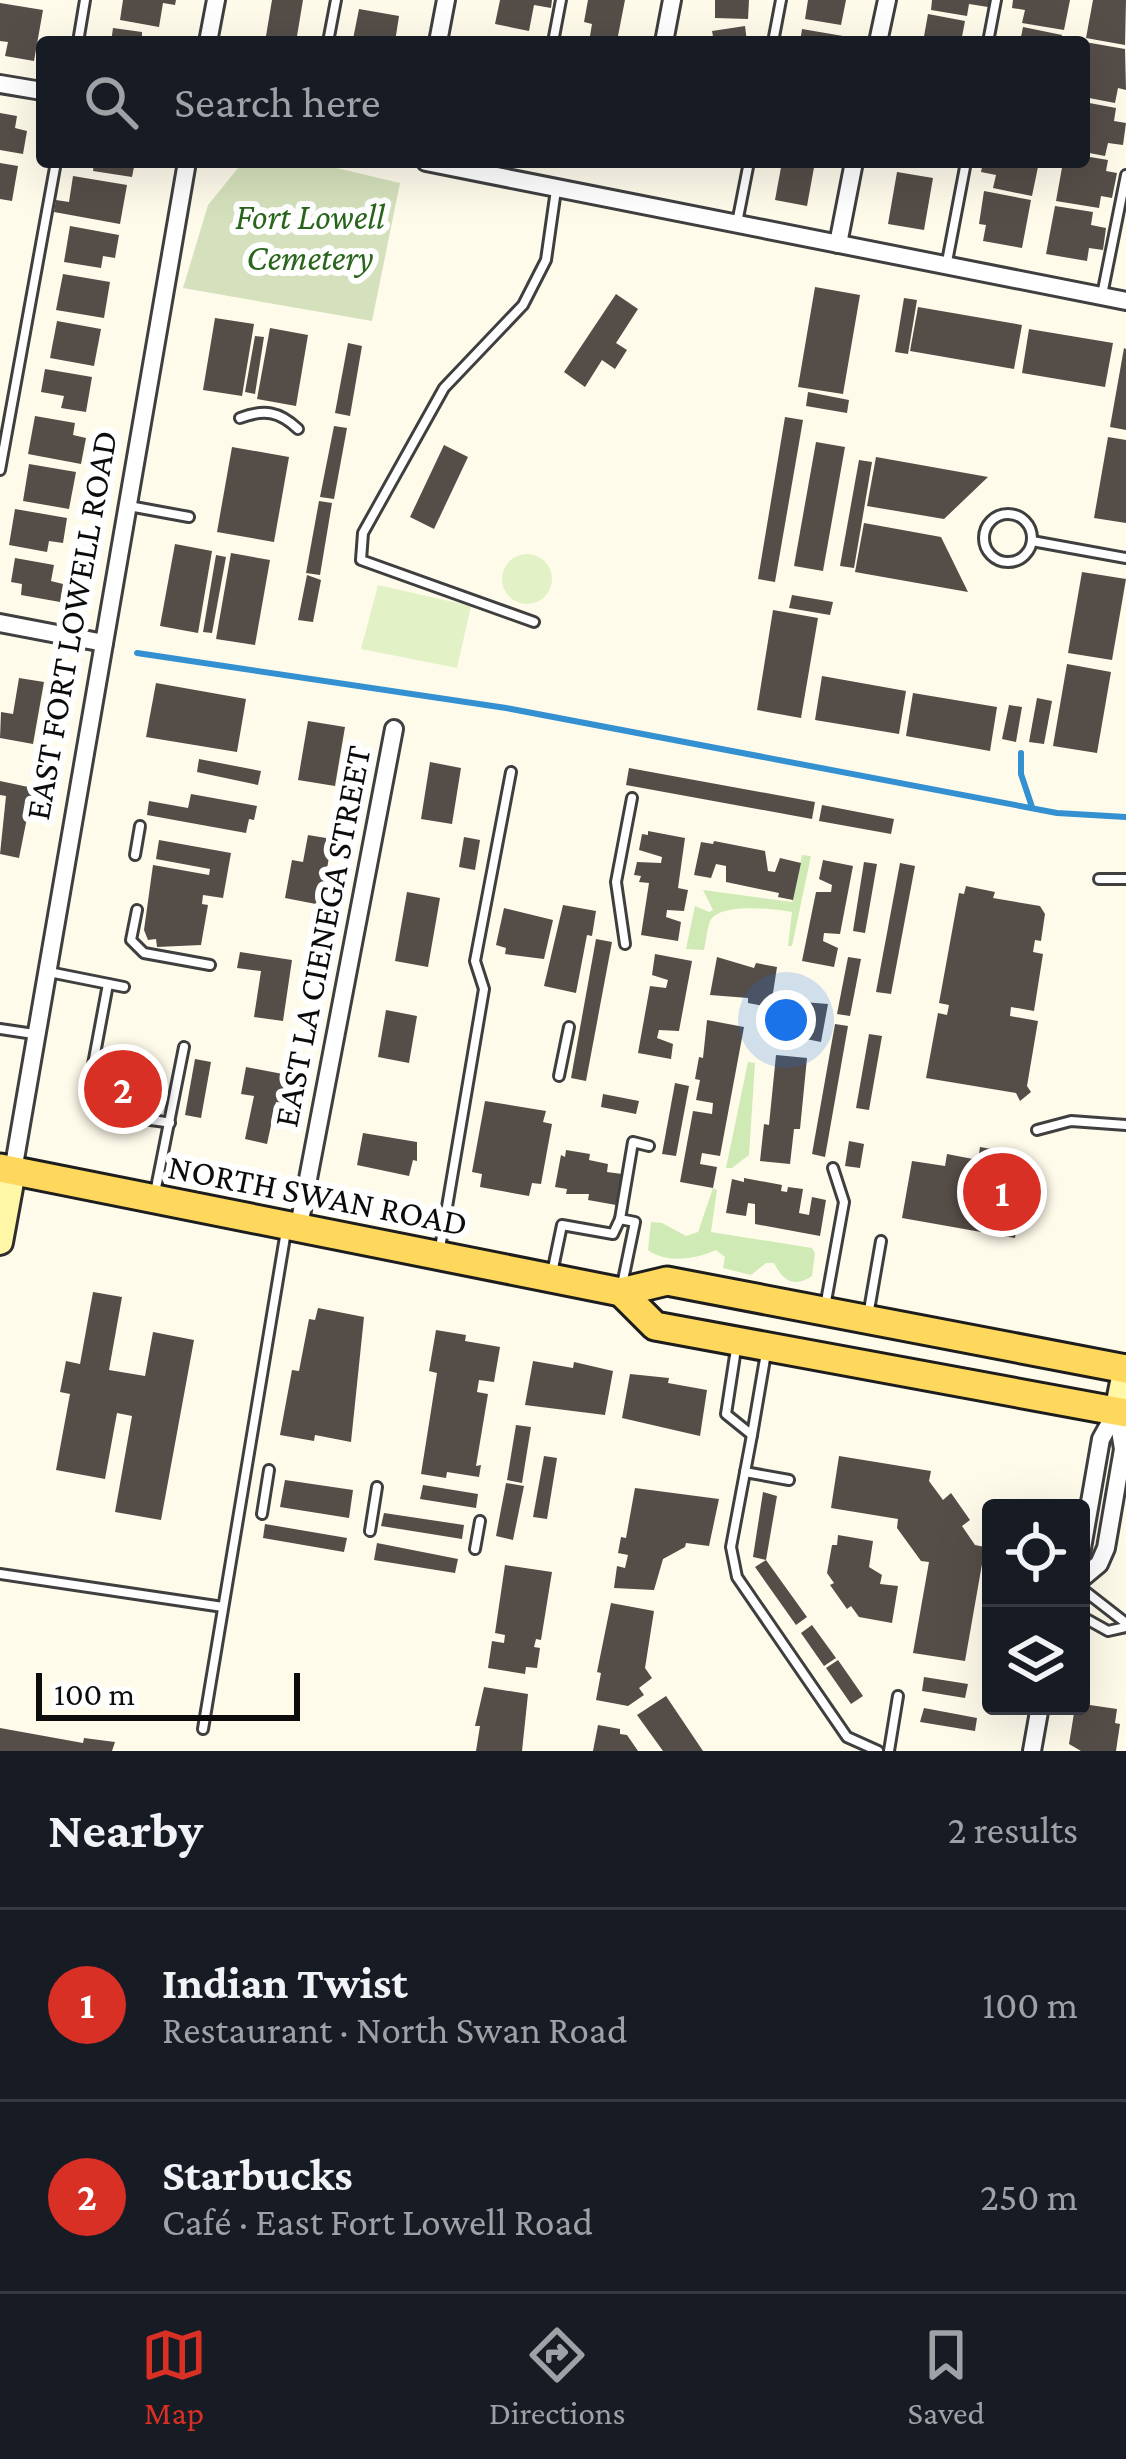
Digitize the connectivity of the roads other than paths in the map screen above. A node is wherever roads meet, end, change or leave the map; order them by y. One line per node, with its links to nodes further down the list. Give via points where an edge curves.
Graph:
1 (85, 0): 10 (lane)
2 (216, 0): 11 (street)
3 (336, 0): 12 (lane)
4 (446, 0): 13 (street)
5 (561, 0): 14 (lane)
6 (672, 0): 15 (street)
7 (781, 0): 16 (lane)
8 (887, 0): 17 (street)
9 (996, 0): 18 (lane)
10 (79, 36)
11 (209, 36)
12 (329, 36)
13 (439, 36)
14 (554, 36)
15 (665, 36)
16 (773, 36)
17 (879, 36)
18 (989, 36)
19 (0, 84): 20 (street)
20 (36, 90)
21 (55, 168): 38 (lane)
22 (186, 168): 39 (street, EAST FORT LOWELL ROAD)
23 (456, 168): 29 (street)
24 (528, 168): 29 (lane)
25 (748, 168): 31 (lane)
26 (853, 168): 32 (street)
27 (964, 168): 33 (lane)
28 (1126, 175): 34 (lane)
29 (525, 182): 30 (street)
30 (556, 189): 31 (street); 44 (lane, via 546,260 523,304 444,388 363,533 361,560)
31 (737, 224): 32 (street)
32 (838, 244): 33 (street)
33 (946, 268): 34 (street)
34 (1102, 297): 35 (street)
35 (1126, 301)
36 (241, 418): 37 (lane, via 284,415)
37 (298, 429)
38 (0, 470)
39 (128, 506): 40 (lane); 45 (street, EAST FORT LOWELL ROAD)
40 (188, 517)
41 (1032, 541): 41 (lane, via 1025,556 1003,562 984,538 996,518 1012,515 1029,527); 42 (lane)
42 (1126, 558)
43 (0, 622): 45 (street)
44 (535, 622)
45 (104, 643): 56 (street, EAST FORT LOWELL ROAD)
46 (394, 729): 72 (street, EAST LA CIENEGA STREET)
47 (512, 772): 75 (lane, via 475,961 484,989)
48 (632, 798): 54 (lane, via 616,882)
49 (140, 826): 50 (lane)
50 (135, 855)
51 (1099, 879): 52 (lane)
52 (1126, 879)
53 (137, 910): 55 (lane, via 131,940 144,953)
54 (625, 944)
55 (210, 965)
56 (47, 972): 57 (lane); 61 (street, EAST FORT LOWELL ROAD)
57 (108, 984): 58 (lane); 64 (lane, via 93,1100 103,1110)
58 (124, 987)
59 (569, 1027): 63 (lane)
60 (0, 1029): 61 (lane)
61 (36, 1035): 69 (street, EAST FORT LOWELL ROAD)
62 (184, 1047): 64 (lane)
63 (559, 1076)
64 (170, 1123): 70 (lane)
65 (1126, 1125): 66 (lane, via 1071,1121)
66 (1037, 1130)
67 (650, 1146): 71 (lane, via 633,1142)
68 (833, 1168): 78 (lane, via 844,1202)
69 (6, 1169): 70 (main road, NORTH SWAN ROAD); 74 (street, EAST FORT LOWELL ROAD)
70 (154, 1198): 72 (main road, NORTH SWAN ROAD)
71 (620, 1219): 76 (lane, via 613,1234 562,1225); 77 (lane, via 635,1222)
72 (293, 1225): 75 (main road, NORTH SWAN ROAD); 96 (lane)
73 (881, 1241): 79 (lane)
74 (0, 1242)
75 (438, 1255): 76 (main road, NORTH SWAN ROAD)
76 (551, 1278): 77 (main road, NORTH SWAN ROAD)
77 (621, 1292): 78 (main road, NORTH SWAN ROAD, via 667,1281); 80 (main road, NORTH SWAN ROAD, via 656,1326)
78 (824, 1311): 79 (main road, NORTH SWAN ROAD)
79 (868, 1319): 82 (main road, NORTH SWAN ROAD)
80 (738, 1341): 81 (main road, NORTH SWAN ROAD); 84 (lane, via 726,1414)
81 (767, 1347): 83 (main road, NORTH SWAN ROAD); 84 (lane)
82 (1126, 1368): 83 (street)
83 (1121, 1412): 90 (street, via 1101,1439)
84 (752, 1435): 86 (lane)
85 (269, 1470): 89 (lane)
86 (745, 1472): 87 (lane); 102 (lane, via 731,1547 736,1577 847,1737)
87 (789, 1480)
88 (377, 1487): 92 (lane)
89 (262, 1514)
90 (1090, 1515)
91 (480, 1521): 93 (lane)
92 (370, 1532)
93 (475, 1550)
94 (0, 1574): 96 (lane)
95 (1090, 1581): 98 (lane)
96 (223, 1607): 101 (lane)
97 (1090, 1621): 98 (lane, via 1108,1631)
98 (1126, 1625)
99 (898, 1696): 103 (lane)
100 (1038, 1715): 104 (street)
101 (202, 1730)
102 (878, 1751)
103 (889, 1751)
104 (1031, 1751)

